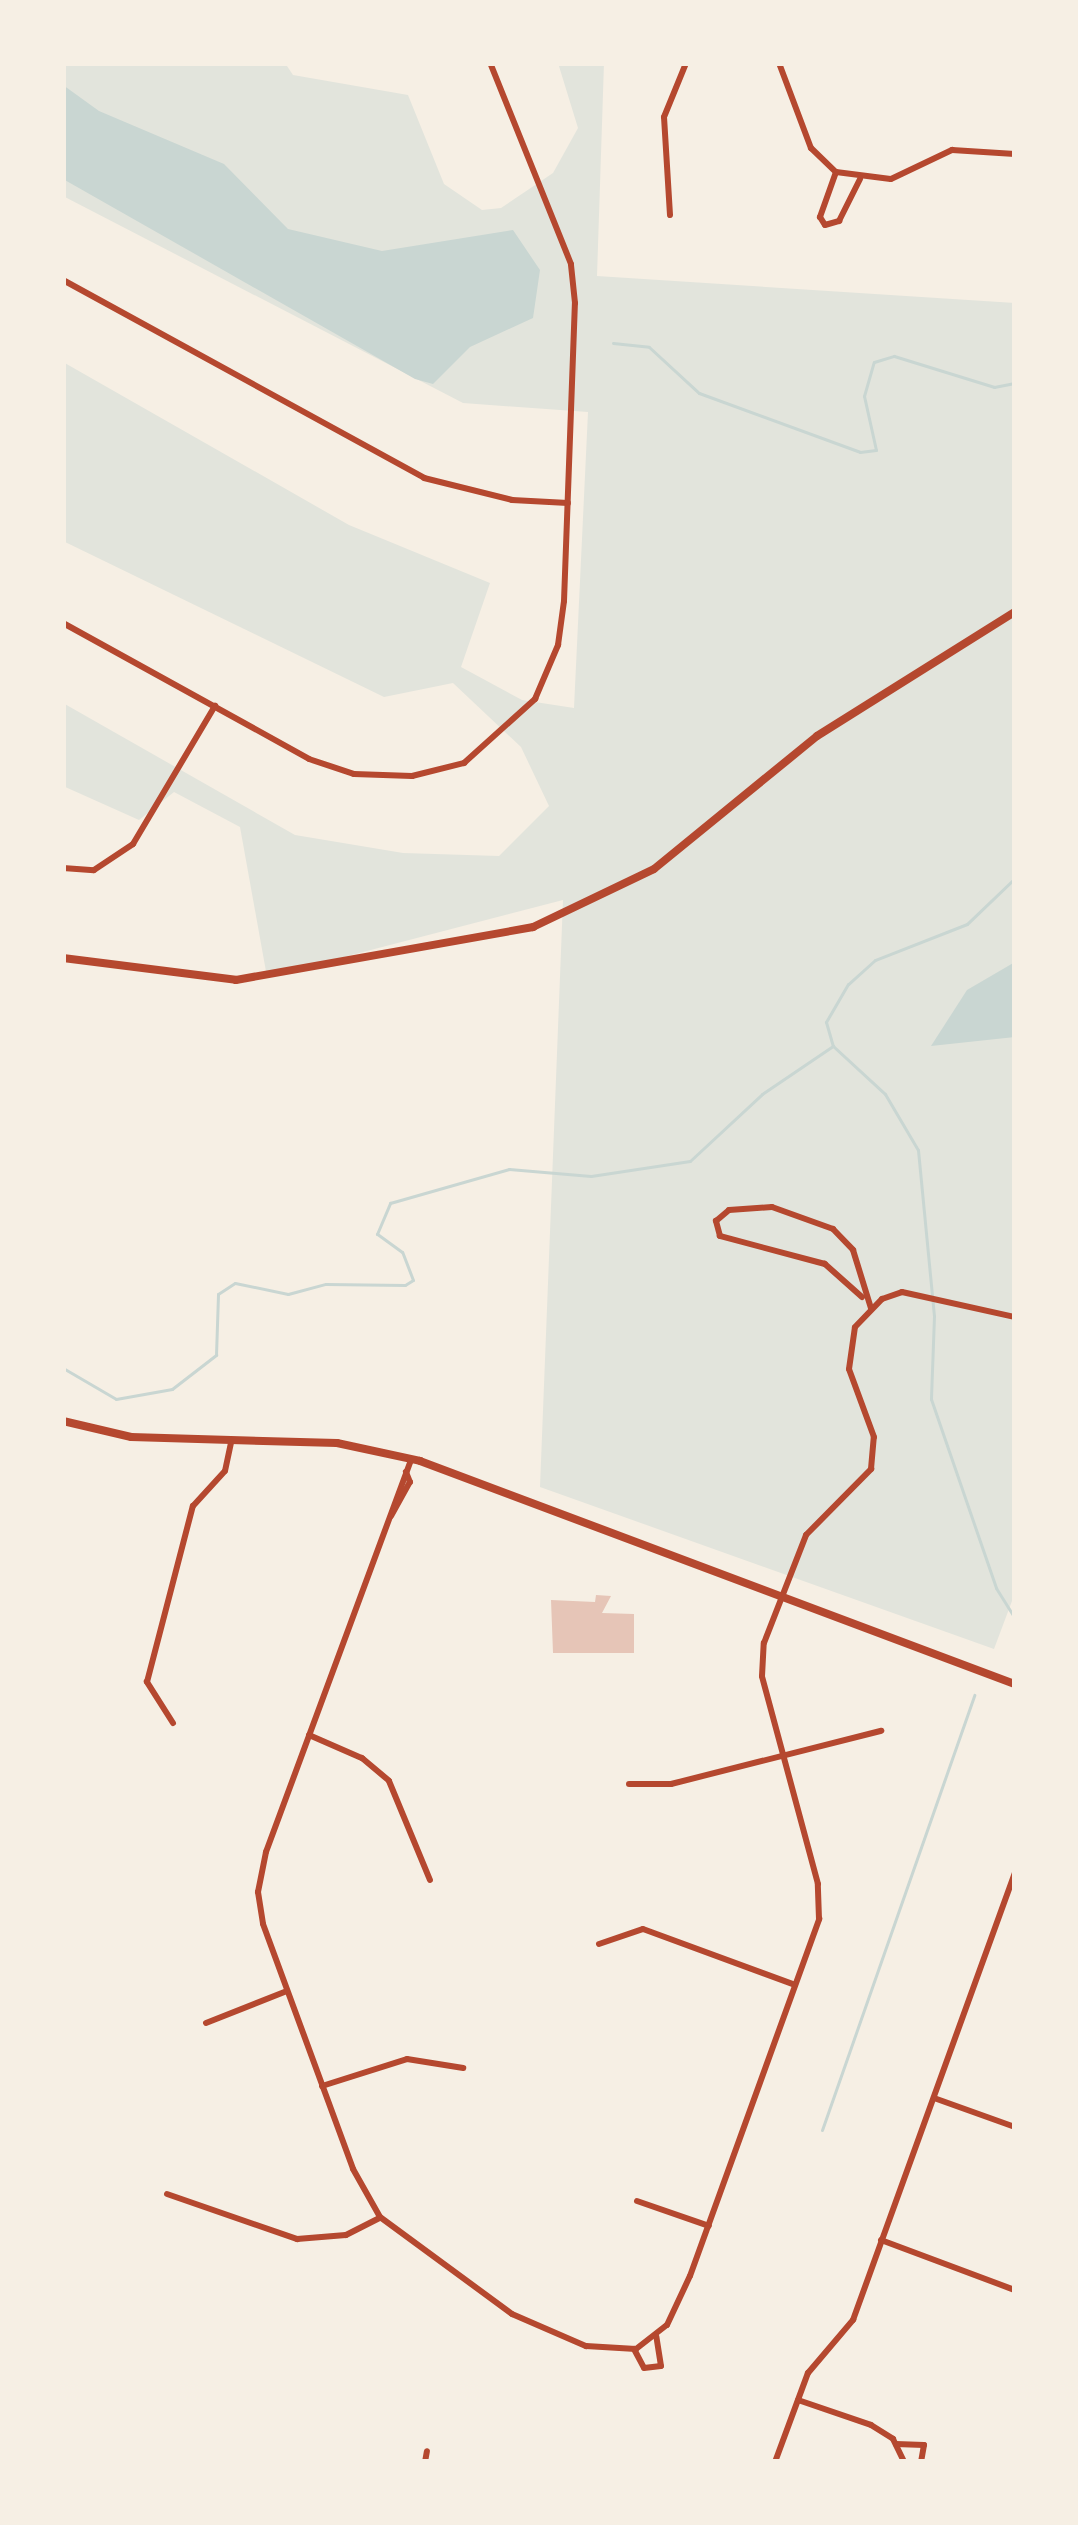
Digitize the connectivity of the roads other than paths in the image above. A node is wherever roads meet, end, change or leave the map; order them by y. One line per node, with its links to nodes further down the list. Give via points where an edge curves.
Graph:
1 (490, 63): 9 (street, via 571,264)
2 (686, 63): 7 (street, via 664,117)
3 (779, 63): 5 (street, via 811,148)
4 (1015, 154): 6 (street, via 952,150 891,178)
5 (836, 172): 6 (street); 6 (street, via 820,217 825,225 839,220)
6 (860, 179)
7 (670, 215)
8 (63, 280): 9 (street, via 424,478 512,500)
9 (568, 503): 12 (street, via 554,657 536,699 464,764 424,775 354,774)
10 (1015, 612): 14 (main road, via 817,736 654,869 533,927 236,980)
11 (63, 623): 12 (street)
12 (215, 706): 13 (street, via 134,844 94,870)
13 (63, 868)
14 (63, 958)
15 (862, 1297): 15 (street, via 848,1241 815,1220 750,1207 716,1221 720,1236 805,1254); 16 (street)
16 (871, 1308): 17 (street, via 892,1294); 21 (street, via 848,1348 874,1437 871,1469 806,1535)
17 (1015, 1317)
18 (63, 1421): 19 (main road, via 131,1436)
19 (231, 1442): 20 (main road, via 337,1443); 23 (street, via 225,1471 193,1506 147,1682)
20 (411, 1459): 21 (main road); 25 (street, via 410,1482)
21 (783, 1597): 22 (main road); 26 (street, via 764,1643 762,1676)
22 (1015, 1684)
23 (173, 1723)
24 (881, 1731): 26 (street)
25 (309, 1735): 29 (street, via 381,1771); 32 (street, via 259,1883 263,1924)
26 (784, 1754): 27 (street, via 671,1784); 31 (street, via 820,1900)
27 (629, 1784)
28 (1015, 1873): 36 (street)
29 (430, 1880)
30 (598, 1944): 31 (street, via 643,1929)
31 (795, 1984): 41 (street)
32 (288, 1991): 33 (street); 35 (street)
33 (206, 2023)
34 (463, 2068): 35 (street, via 406,2059)
35 (322, 2086): 40 (street)
36 (934, 2098): 37 (street); 42 (street)
37 (1015, 2127)
38 (167, 2194): 40 (street, via 297,2239 346,2235)
39 (637, 2201): 41 (street)
40 (380, 2217): 45 (street, via 512,2314 586,2346)
41 (709, 2226): 44 (street, via 672,2317)
42 (881, 2240): 43 (street); 46 (street, via 853,2320 808,2373)
43 (1015, 2290)
44 (656, 2336): 45 (street); 45 (street, via 661,2366 644,2368)
45 (634, 2349)
46 (798, 2400): 47 (street, via 871,2425); 50 (street)
47 (896, 2444): 51 (street); 52 (street, via 924,2445)
48 (427, 2451): 49 (street)
49 (424, 2462)
50 (775, 2462)
51 (904, 2462)
52 (921, 2462)

